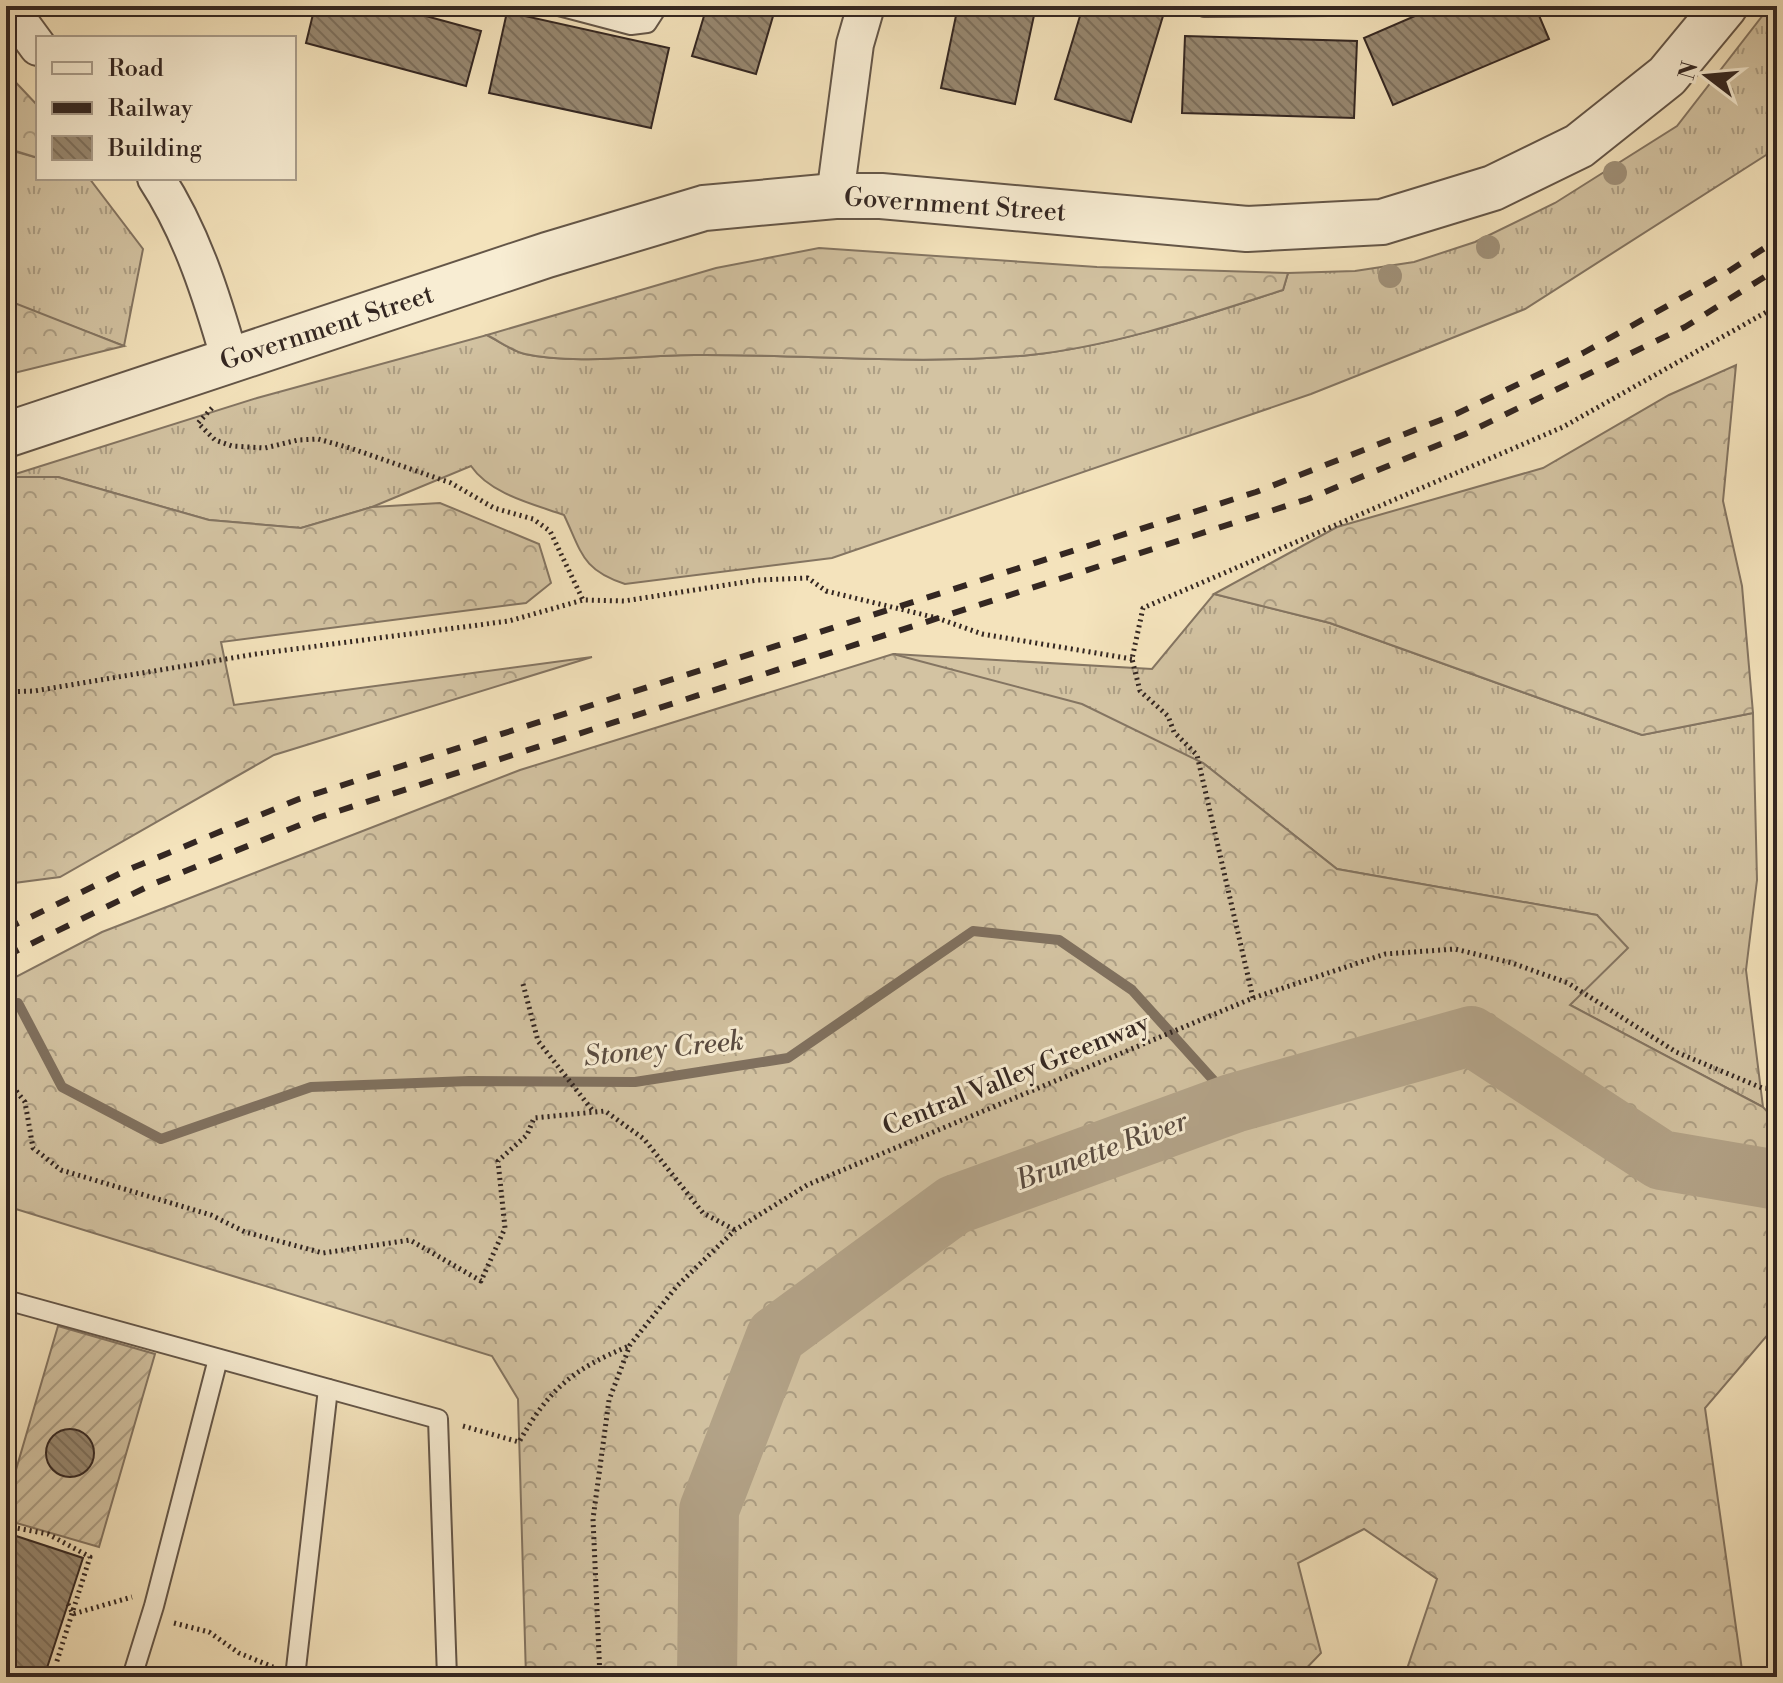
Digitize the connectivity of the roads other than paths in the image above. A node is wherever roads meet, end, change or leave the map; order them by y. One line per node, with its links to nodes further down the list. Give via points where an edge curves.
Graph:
1 (8, 6): 8 (street)
2 (559, 6): 3 (lane, via 631,25 647,23)
3 (658, 6)
4 (866, 6): 10 (street, via 853,58)
5 (1330, 6): 7 (lane)
6 (1725, 6): 10 (street, Government Street, via 1667,76 1579,146 1493,188 1382,222 1247,229)
7 (1204, 7)
8 (36, 44)
9 (157, 180): 11 (street, via 175,207 213,300)
10 (835, 196): 11 (street, Government Street, via 704,208)
11 (230, 360): 12 (street, Government Street)
12 (6, 435)
13 (6, 1300): 14 (lane)
14 (218, 1359): 15 (lane); 16 (lane)
15 (328, 1389): 17 (lane); 18 (lane, via 438,1419)
16 (132, 1677)
17 (295, 1677)
18 (447, 1677)

